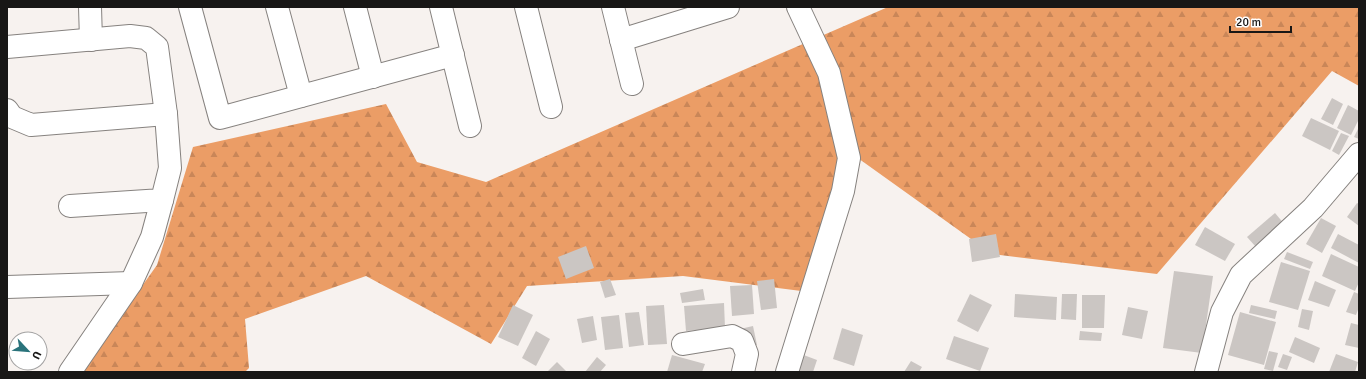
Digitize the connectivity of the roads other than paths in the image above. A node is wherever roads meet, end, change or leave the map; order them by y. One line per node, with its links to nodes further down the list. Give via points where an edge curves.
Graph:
1 (90, 7): 11 (street)
2 (190, 7): 17 (street, via 220,118)
3 (277, 7): 17 (street)
4 (355, 7): 15 (street)
5 (441, 7): 14 (street)
6 (526, 7): 18 (street)
7 (613, 7): 12 (street)
8 (728, 7): 10 (street)
9 (798, 7): 30 (street, via 829,73 849,158 843,191)
10 (697, 11): 12 (street)
11 (91, 40): 13 (street); 20 (street, via 130,36 146,38 157,47)
12 (621, 40): 16 (street)
13 (7, 47)
14 (453, 55): 15 (street); 21 (street)
15 (373, 77): 17 (street)
16 (632, 84)
17 (301, 96)
18 (551, 107)
19 (7, 110): 20 (street, via 12,117 31,125)
20 (166, 114): 23 (street, via 170,168)
21 (470, 126)
22 (1359, 154): 31 (street, via 1313,208 1240,275 1222,312)
23 (162, 200): 24 (street); 25 (street, via 152,237)
24 (70, 206)
25 (131, 283): 26 (street); 28 (street)
26 (7, 287)
27 (683, 344): 29 (street, via 732,336 742,340 747,354)
28 (70, 372)
29 (743, 372)
30 (787, 372)
31 (1206, 372)

